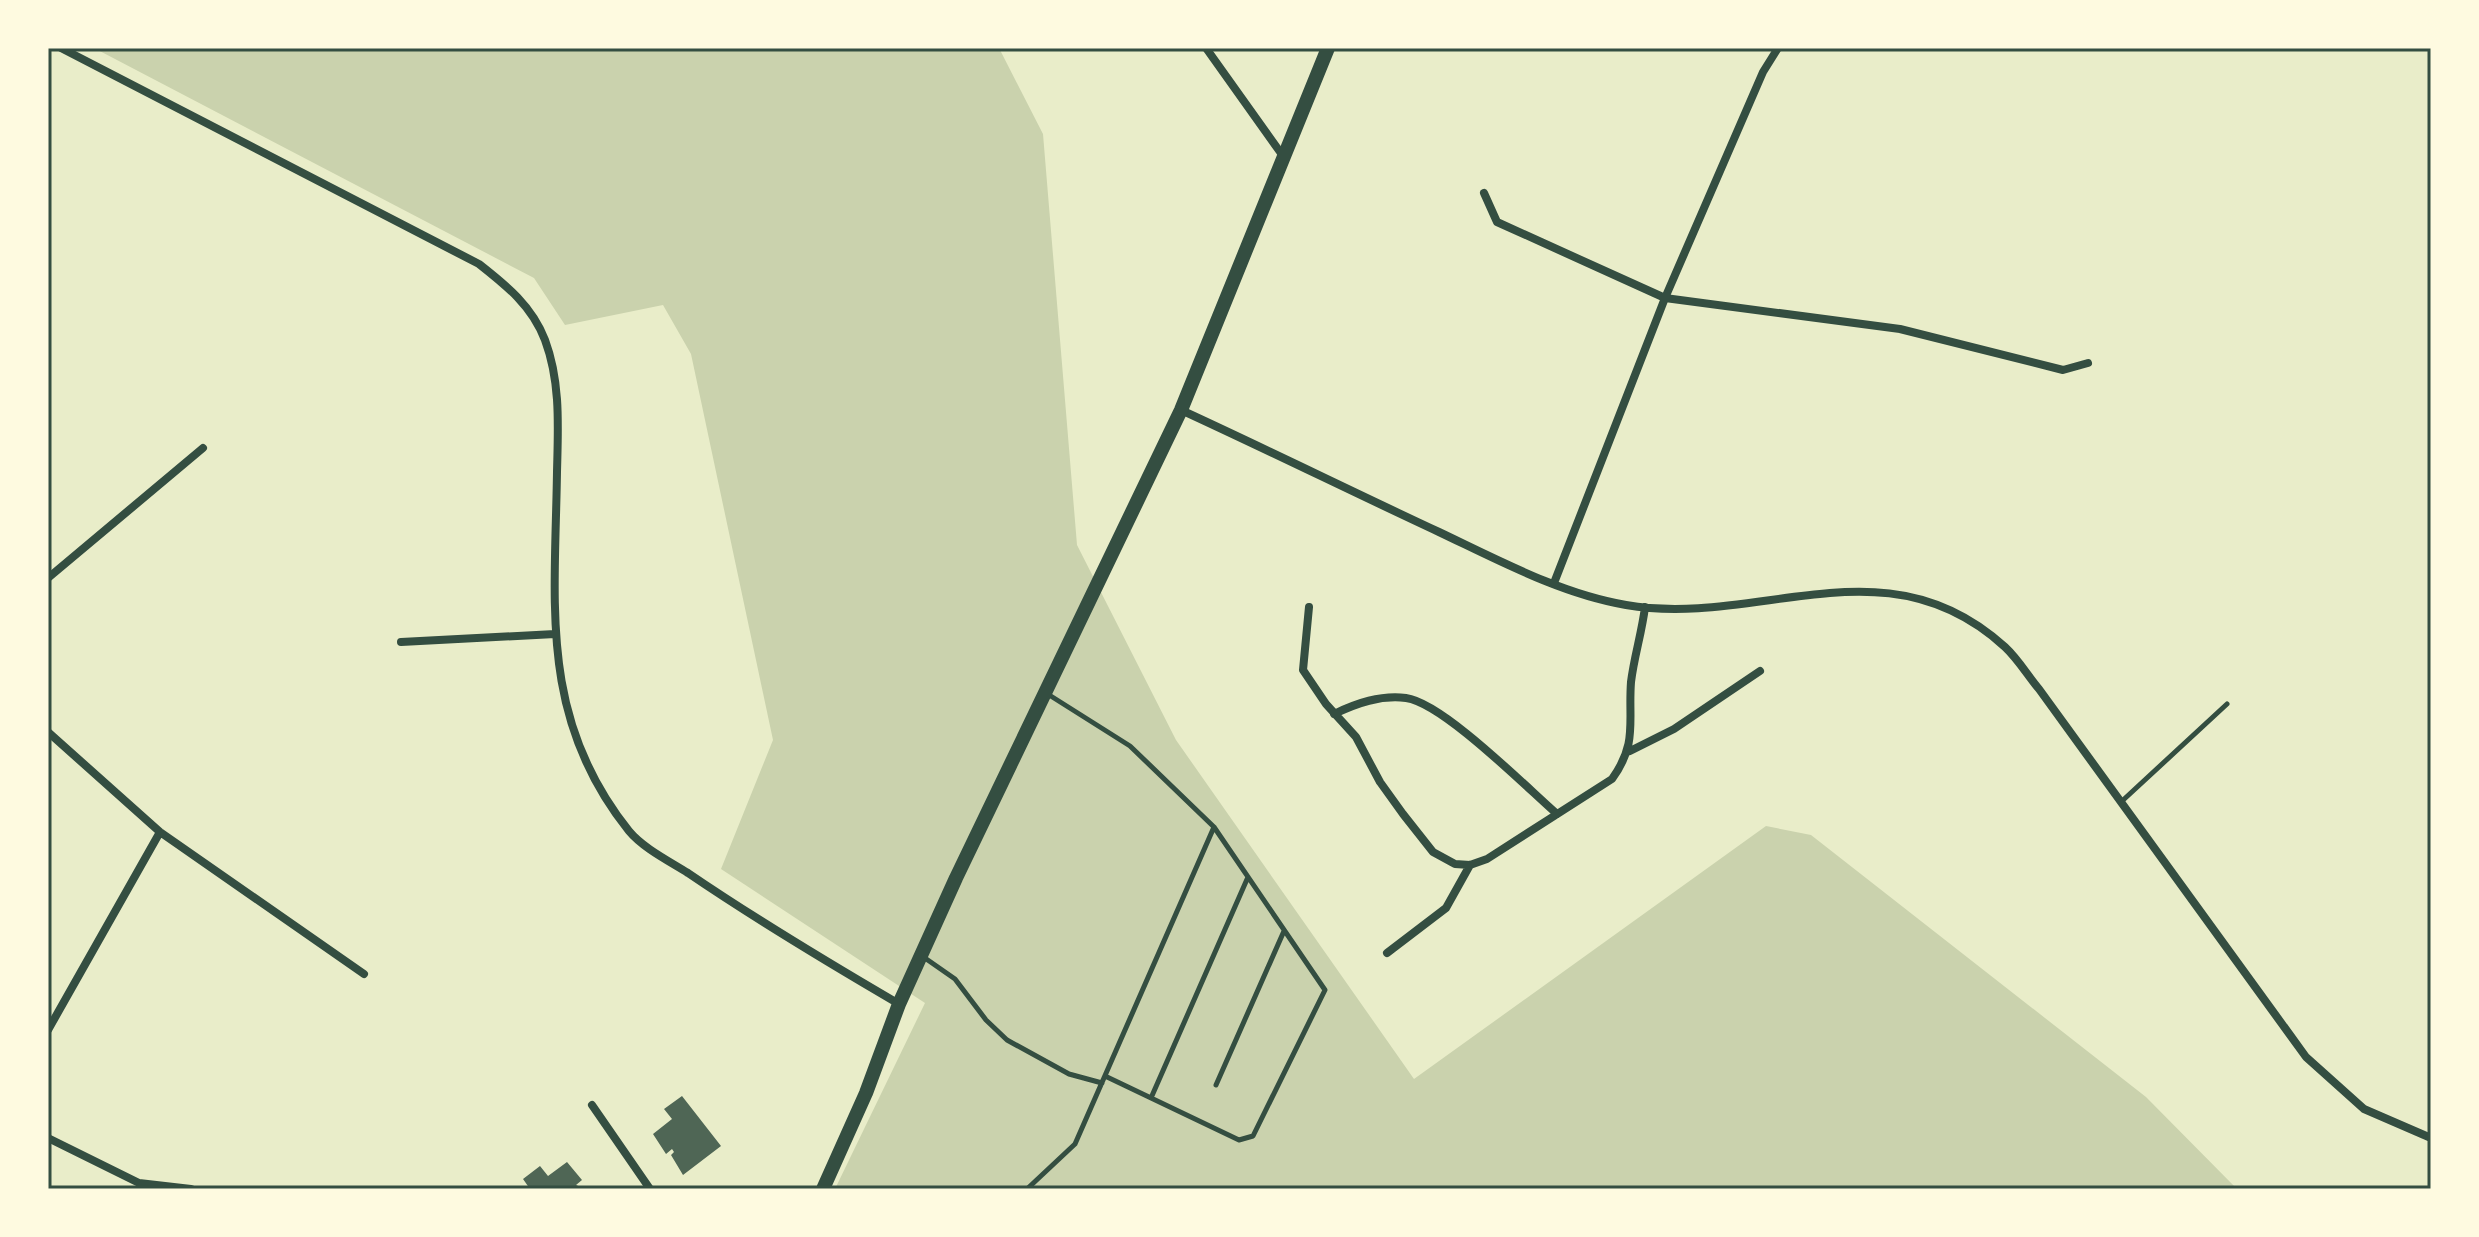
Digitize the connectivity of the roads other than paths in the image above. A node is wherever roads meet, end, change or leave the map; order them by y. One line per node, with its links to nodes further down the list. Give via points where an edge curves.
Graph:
1 (61, 48): 15 (street, via 479,264 518,294 545,339 554,372)
2 (1206, 48): 5 (street)
3 (1328, 48): 5 (street)
4 (1778, 48): 7 (street)
5 (1283, 156): 9 (street)
6 (1484, 193): 7 (street, via 1497,222)
7 (1665, 298): 8 (street, via 1900,329 2063,370); 12 (street)
8 (2088, 363)
9 (1181, 410): 12 (street); 18 (street)
10 (203, 448): 11 (street)
11 (48, 578)
12 (1554, 583): 14 (street)
13 (1309, 607): 20 (street, via 1303,670)
14 (1645, 607): 22 (street, via 1631,680); 23 (street, via 1682,609 1855,589 1935,604 2006,648)
15 (555, 634): 16 (street); 33 (street, via 564,703 576,742 595,782 632,835 771,929)
16 (401, 642)
17 (1760, 671): 22 (street, via 1674,729)
18 (1044, 692): 25 (lane, via 1130,746); 31 (street)
19 (2227, 704): 23 (lane)
20 (1334, 714): 24 (street, via 1363,701 1407,698 1433,709); 27 (street, via 1356,737 1380,782 1433,852 1455,864)
21 (48, 732): 26 (street)
22 (1630, 751): 24 (street, via 1612,779)
23 (2121, 802): 41 (street, via 2306,1057 2364,1109)
24 (1557, 814): 27 (street)
25 (1214, 827): 28 (lane); 35 (lane)
26 (160, 832): 32 (street); 34 (street)
27 (1470, 865): 30 (street, via 1446,908)
28 (1248, 877): 29 (lane); 38 (lane)
29 (1284, 930): 37 (lane); 38 (lane, via 1325,990 1253,1136 1239,1140)
30 (1387, 953)
31 (921, 955): 33 (street); 36 (lane, via 955,979 1007,1040 1069,1074)
32 (364, 974)
33 (899, 1004): 45 (street)
34 (48, 1030)
35 (1105, 1076): 36 (lane); 38 (lane)
36 (1102, 1083): 46 (lane, via 1075,1144)
37 (1216, 1085)
38 (1151, 1098)
39 (592, 1105): 44 (street)
40 (48, 1138): 42 (street)
41 (2431, 1138)
42 (138, 1186): 43 (street)
43 (191, 1189)
44 (650, 1189)
45 (823, 1189)
46 (1027, 1189)

